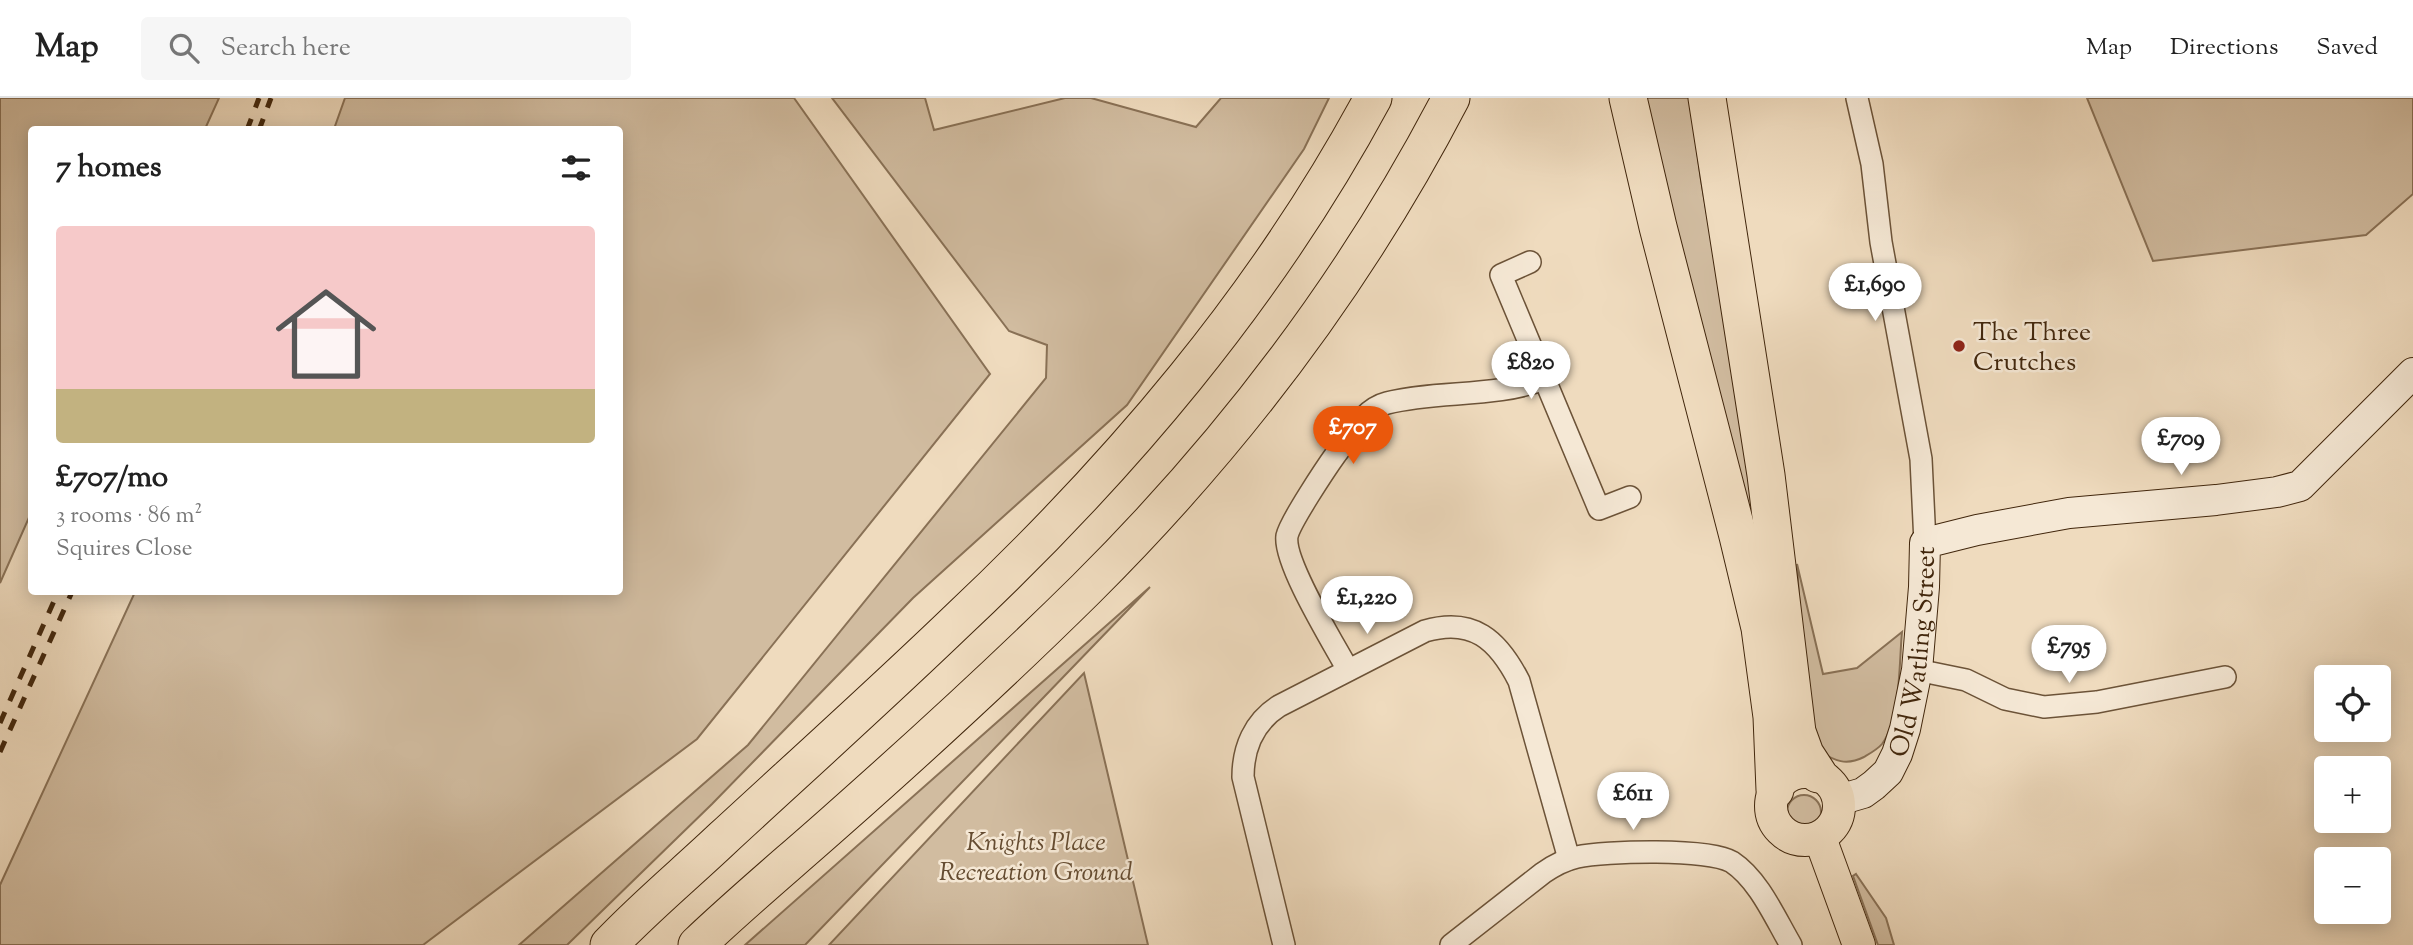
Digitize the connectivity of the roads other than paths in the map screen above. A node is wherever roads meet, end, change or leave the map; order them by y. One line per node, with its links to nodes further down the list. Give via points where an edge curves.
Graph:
1 (1373, 98): 18 (highway, via 1283,248 1132,442 956,623)
2 (1451, 98): 19 (highway, via 1365,247 1285,362 1191,477 1068,606)
3 (1628, 98): 15 (highway, via 1760,628 1772,717)
4 (1707, 98): 14 (highway, via 1766,475 1797,732 1805,754)
5 (1857, 98): 10 (street, Old Watling Street, via 1921,459)
6 (1530, 262): 8 (street, via 1501,275)
7 (2413, 373): 10 (street, via 2300,486 2216,500 2069,513)
8 (1544, 379): 9 (street, via 1600,509); 11 (street, via 1521,387 1383,404 1361,421 1331,462 1290,528 1287,543 1297,573)
9 (1630, 497)
10 (1925, 542): 12 (street, Old Watling Street)
11 (1348, 670): 17 (street, via 1432,629 1463,628 1493,642 1519,681); 20 (street, via 1266,715 1245,754 1244,783)
12 (1917, 670): 13 (street, via 1966,680 2005,699 2044,707 2097,702); 14 (street, Old Watling Street, via 1905,729 1890,768 1866,791)
13 (2225, 677)
14 (1829, 787): 15 (main road, via 1798,772); 16 (main road, via 1839,812 1834,826)
15 (1775, 790): 16 (main road, via 1771,811 1780,830 1799,840)
16 (1820, 838): 23 (main road)
17 (1569, 859): 21 (street, via 1543,873); 22 (street, via 1632,853 1721,857 1750,879)
18 (609, 945)
19 (697, 945)
20 (1284, 945)
21 (1451, 945)
22 (1791, 945)
23 (1859, 945)

